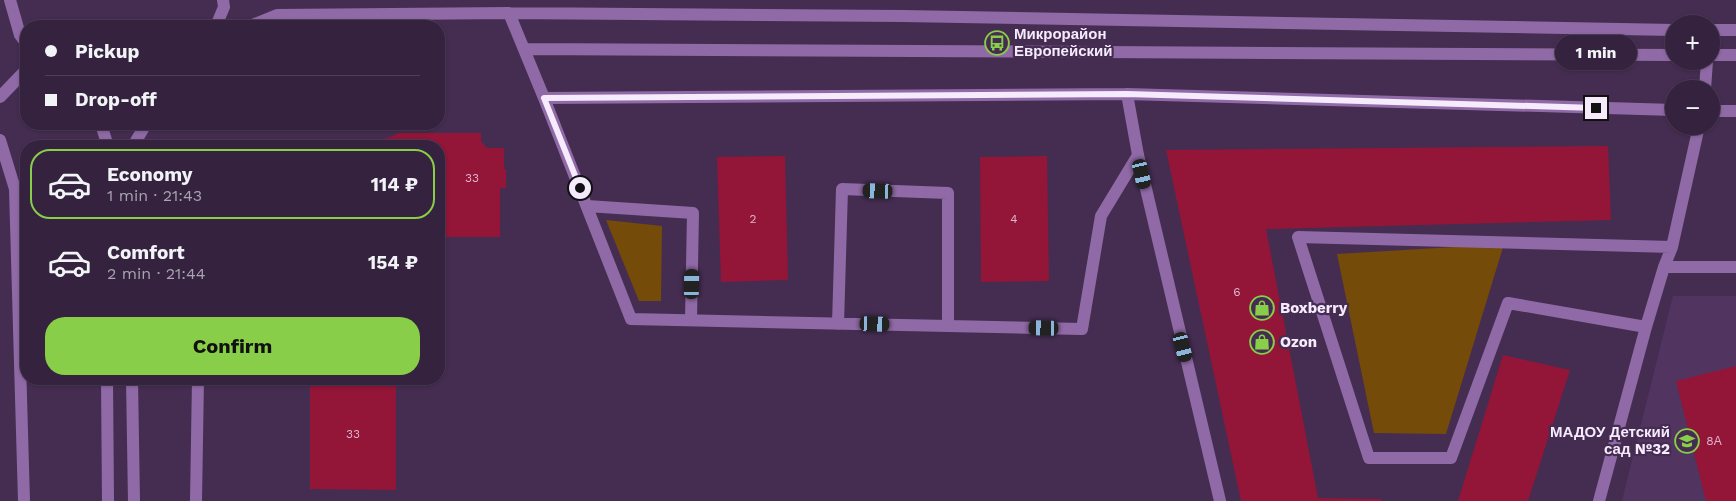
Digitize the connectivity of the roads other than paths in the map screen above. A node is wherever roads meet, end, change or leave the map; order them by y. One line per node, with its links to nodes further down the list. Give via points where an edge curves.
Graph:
1 (10, 0): 9 (street)
2 (224, 0): 4 (street)
3 (509, 13): 5 (street, via 277,15); 6 (street, via 903,16); 10 (street)
4 (219, 20)
5 (265, 20)
6 (1665, 30)
7 (1720, 30): 8 (street)
8 (1736, 30)
9 (20, 35)
10 (524, 49): 11 (street); 17 (street)
11 (1665, 55)
12 (1720, 55): 13 (street)
13 (1736, 55)
14 (20, 76): 16 (street)
15 (1127, 94): 17 (street); 18 (street); 23 (street)
16 (0, 97)
17 (544, 98): 24 (street)
18 (1665, 110)
19 (1720, 111): 20 (street)
20 (1736, 111)
21 (1697, 135): 25 (street)
22 (0, 140): 32 (street, via 15,189)
23 (1138, 155): 30 (street, via 1101,216 1082,329); 41 (street)
24 (587, 206): 28 (street, via 631,319); 28 (street, via 693,213)
25 (1672, 247): 26 (street); 31 (street, via 1298,237 1369,458 1452,458 1508,303)
26 (1664, 267): 27 (street); 31 (street)
27 (1736, 267)
28 (691, 320): 29 (street)
29 (838, 324): 30 (street); 30 (street, via 842,189 948,193)
30 (948, 326)
31 (1646, 327): 42 (street)
32 (20, 362)
33 (21, 385): 37 (street)
34 (107, 385): 38 (street)
35 (132, 385): 39 (street)
36 (198, 385): 40 (street)
37 (24, 501)
38 (108, 501)
39 (134, 501)
40 (196, 501)
41 (1220, 501)
42 (1599, 501)

